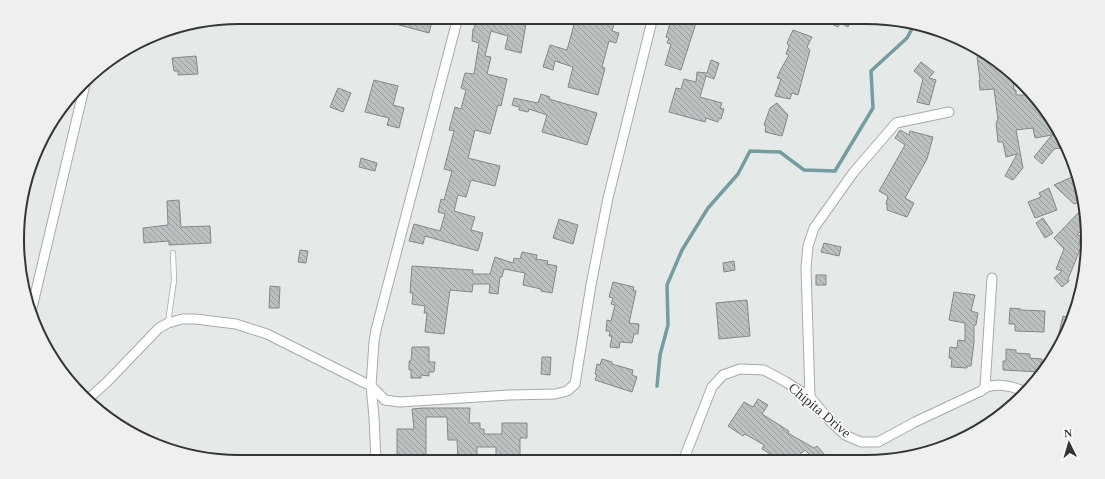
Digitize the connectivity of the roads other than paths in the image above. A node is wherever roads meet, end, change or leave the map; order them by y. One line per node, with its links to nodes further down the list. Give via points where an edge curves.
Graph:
1 (456, 24): 9 (street, via 376,330)
2 (651, 24): 9 (street, via 608,198 575,384 567,391 555,394 400,402 385,400)
3 (84, 90): 7 (street)
4 (949, 112): 13 (street, via 896,124 853,173 814,228 808,246 806,268)
5 (173, 253): 8 (lane, via 174,280)
6 (992, 278): 10 (street)
7 (33, 303)
8 (168, 323): 9 (street, via 195,319 236,324 267,334); 12 (street, via 159,328)
9 (371, 386): 14 (street)
10 (985, 387): 11 (street, Chipita Drive); 13 (street, Chipita Drive, via 878,442 861,442 845,435)
11 (1021, 389)
12 (91, 396)
13 (810, 397): 15 (street, Chipita Drive, via 764,370 740,369 723,375 712,387)
14 (376, 455)
15 (685, 455)

